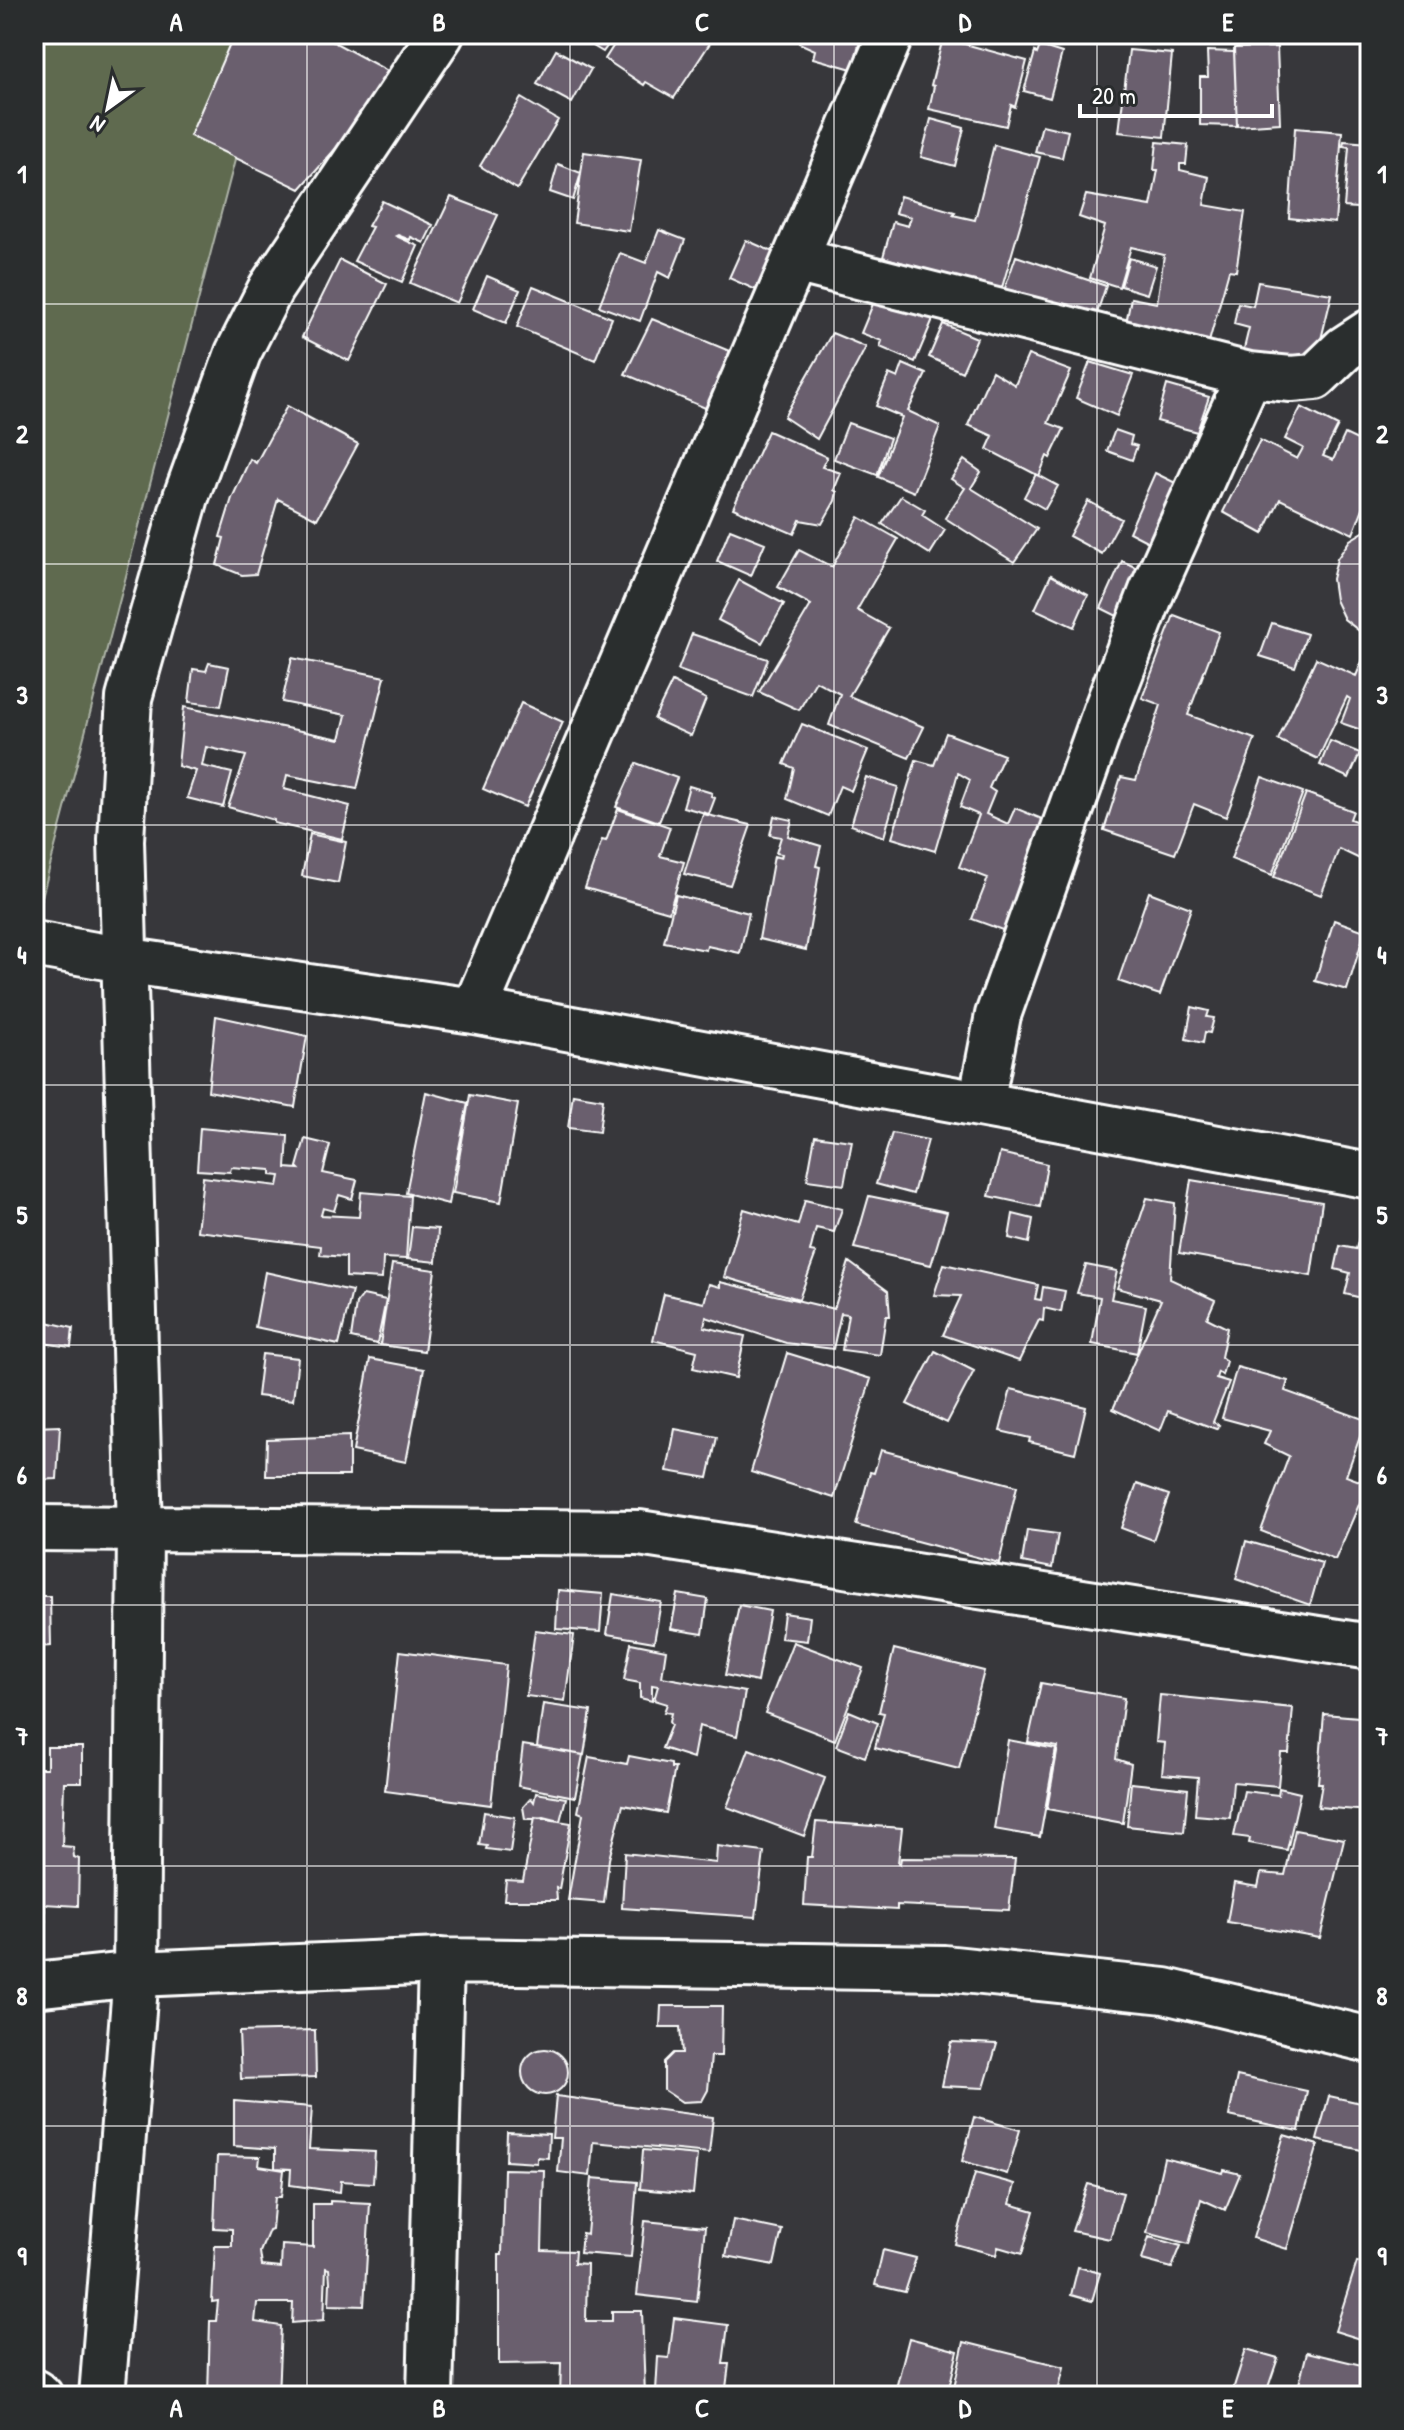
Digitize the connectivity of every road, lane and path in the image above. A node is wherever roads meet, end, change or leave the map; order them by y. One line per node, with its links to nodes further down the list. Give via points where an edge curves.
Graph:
1 (441, 34): 7 (street, via 271,288 238,353 186,497 129,698 121,840)
2 (891, 34): 3 (street)
3 (795, 260): 5 (street); 8 (street)
4 (1370, 332): 5 (street, via 1315,377)
5 (1249, 375): 9 (street, via 1152,591 1105,713 998,1015)
6 (34, 944): 7 (street)
7 (123, 960): 8 (street); 12 (street)
8 (474, 1011): 9 (street)
9 (981, 1103): 10 (street)
10 (1370, 1176)
11 (34, 1528): 12 (street)
12 (140, 1531): 13 (street, via 639,1533); 15 (street)
13 (1370, 1647)
14 (441, 1961): 15 (street); 17 (street, via 944,1968 1165,1991); 21 (street)
15 (136, 1974): 16 (street); 20 (street)
16 (34, 1985)
17 (1370, 2040)
18 (34, 2392): 19 (street)
19 (40, 2396)
20 (102, 2396)
21 (430, 2396)

